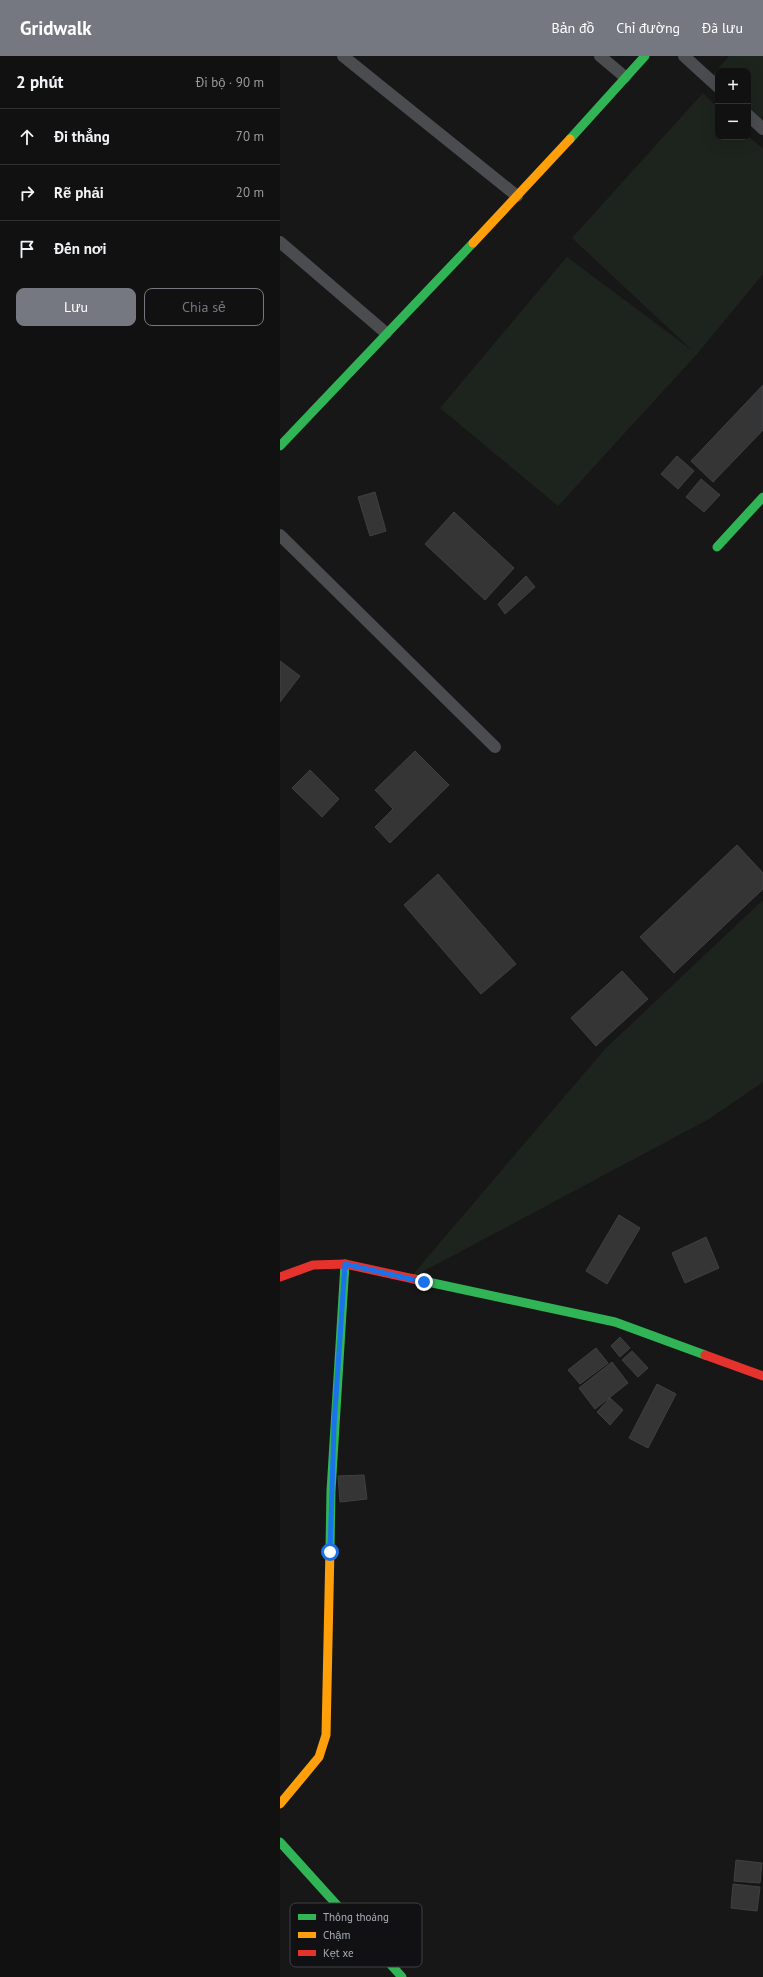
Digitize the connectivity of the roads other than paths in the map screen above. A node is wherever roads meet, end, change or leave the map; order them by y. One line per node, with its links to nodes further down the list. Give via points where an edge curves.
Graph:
1 (343, 56): 9 (lane)
2 (600, 56): 5 (lane)
3 (645, 56): 5 (street)
4 (684, 56): 6 (lane)
5 (625, 77): 9 (street)
6 (715, 84)
7 (751, 118): 8 (lane)
8 (763, 129)
9 (517, 196): 11 (street)
10 (280, 242): 11 (lane)
11 (386, 333): 12 (street)
12 (280, 446)
13 (763, 497): 15 (street)
14 (280, 535): 16 (lane)
15 (717, 547)
16 (495, 747)
17 (345, 1264): 18 (street, via 313,1265); 19 (street, via 615,1322); 20 (street, via 331,1491 326,1735 319,1757)
18 (280, 1278)
19 (763, 1376)
20 (280, 1804)
21 (280, 1842): 22 (street)
22 (335, 1903)
23 (393, 1967): 24 (street)
24 (402, 1977)

